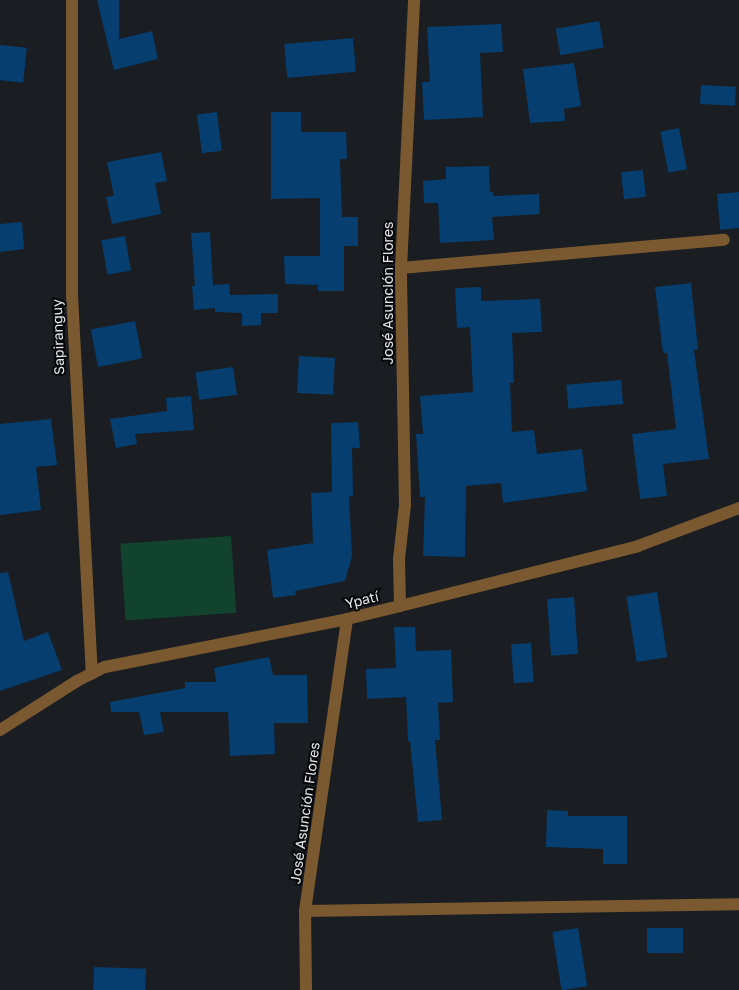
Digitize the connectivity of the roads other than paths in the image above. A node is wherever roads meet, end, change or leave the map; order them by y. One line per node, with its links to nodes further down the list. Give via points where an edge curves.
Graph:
1 (72, 0): 8 (street, Sapiranguy, via 73,331)
2 (414, 0): 4 (street, José Asunción Flores)
3 (724, 240): 4 (street)
4 (402, 268): 6 (street, José Asunción Flores, via 405,505 398,587)
5 (739, 508): 6 (street, Ypatí, via 638,546)
6 (400, 606): 7 (street, Ypatí)
7 (347, 619): 8 (street, Ypatí, via 105,667); 11 (street, José Asunción Flores)
8 (92, 673): 9 (street, Ypatí)
9 (0, 730)
10 (739, 904): 11 (street)
11 (305, 911): 12 (street, José Asunción Flores)
12 (306, 990)

